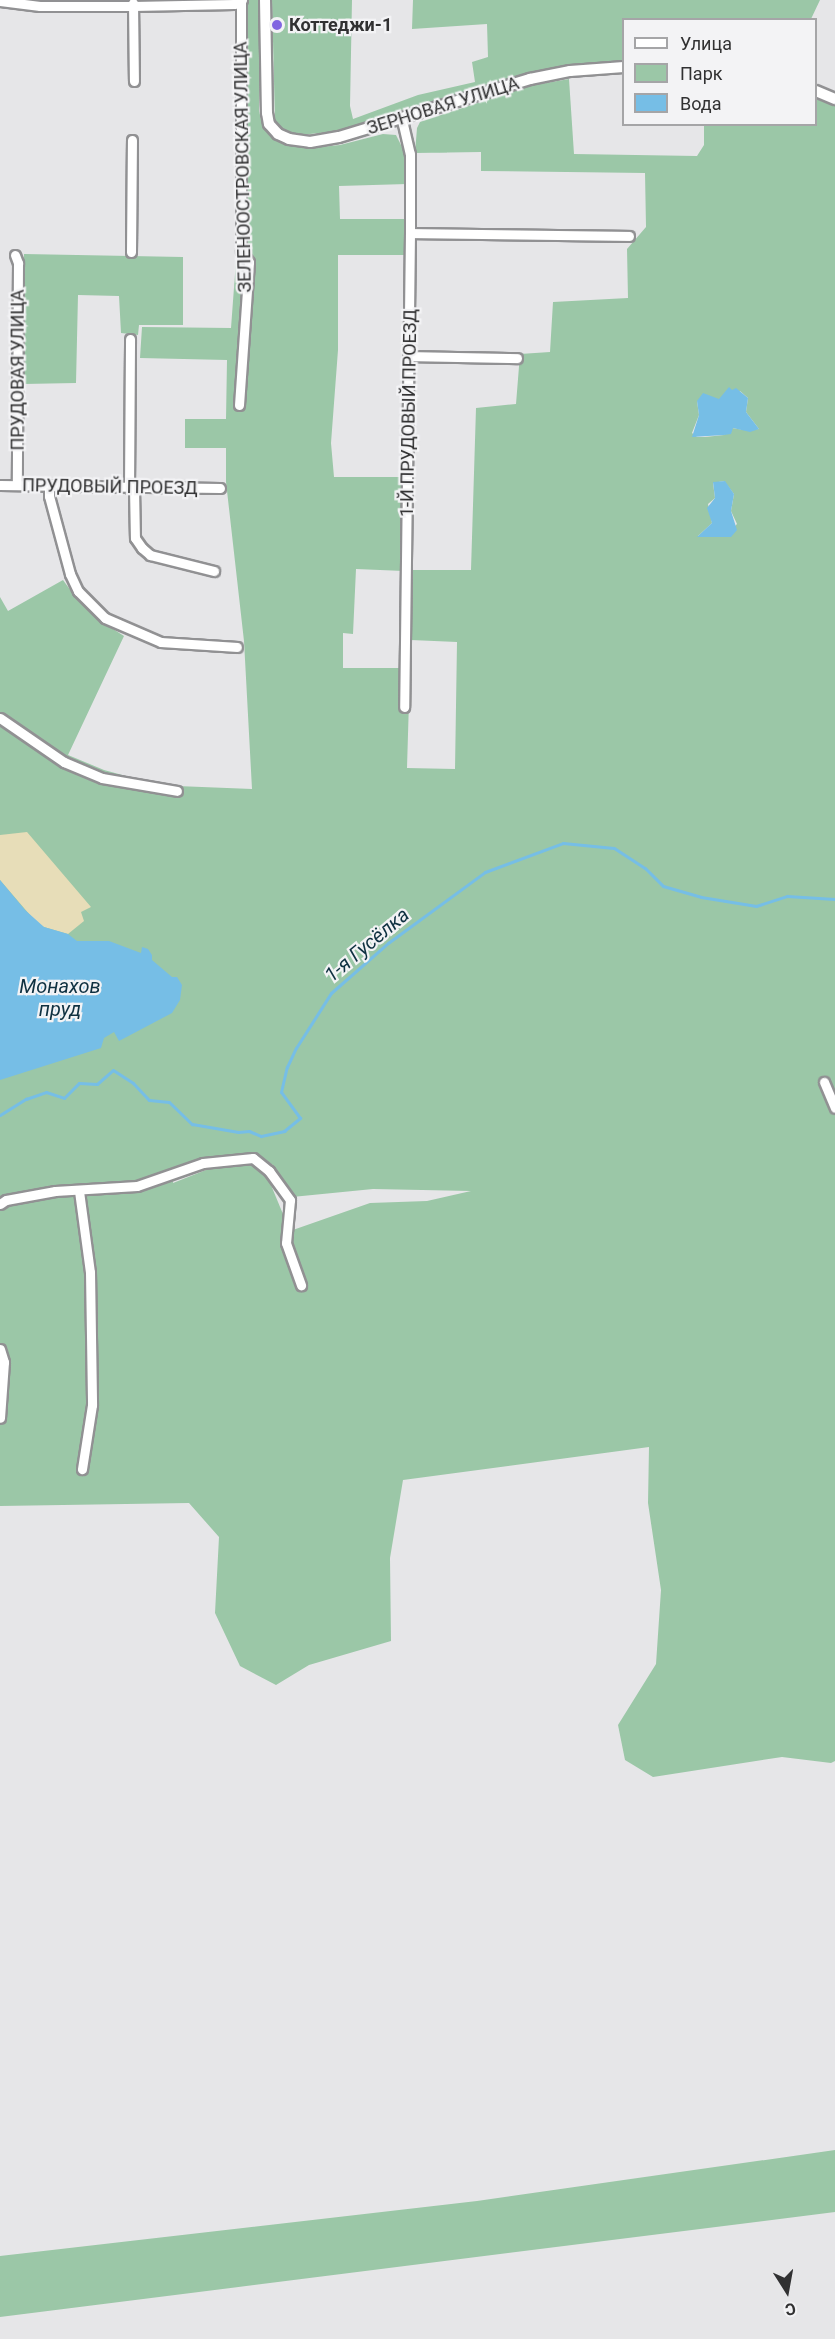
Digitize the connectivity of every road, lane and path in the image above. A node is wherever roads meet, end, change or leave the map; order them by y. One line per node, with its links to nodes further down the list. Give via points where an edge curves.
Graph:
1 (265, 0): 11 (street, ЗЕЛЕНООСТРОВСКАЯ УЛИЦА)
2 (0, 1): 4 (street)
3 (241, 1): 5 (street); 20 (street, ЗЕЛЕНООСТРОВСКАЯ УЛИЦА, via 242,251 249,262)
4 (27, 2): 5 (street)
5 (133, 3): 7 (street)
6 (622, 67): 10 (street, ЗЕРНОВАЯ УЛИЦА, via 530,79)
7 (134, 81)
8 (817, 91): 9 (street)
9 (835, 99)
10 (402, 120): 11 (street, ЗЕРНОВАЯ УЛИЦА, via 310,142 278,134); 13 (street, 1-Й ПРУДОВЫЙ ПРОЕЗД, via 410,154)
11 (269, 124)
12 (132, 140): 15 (street)
13 (410, 233): 14 (street); 18 (street, 1-Й ПРУДОВЫЙ ПРОЕЗД)
14 (629, 236)
15 (131, 252)
16 (15, 255): 22 (street, ПРУДОВАЯ УЛИЦА)
17 (130, 339): 24 (street)
18 (410, 356): 19 (street); 28 (street, 1-Й ПРУДОВЫЙ ПРОЕЗД)
19 (517, 358)
20 (239, 405)
21 (0, 485): 22 (street, ПРУДОВЫЙ ПРОЕЗД)
22 (17, 485): 23 (street, ПРУДОВЫЙ ПРОЕЗД)
23 (49, 486): 24 (street, ПРУДОВЫЙ ПРОЕЗД); 27 (street, via 70,574 78,591 105,618 161,642)
24 (131, 488): 25 (street, ПРУДОВЫЙ ПРОЕЗД); 26 (street, via 135,538 142,548 150,555)
25 (220, 488)
26 (214, 571)
27 (237, 646)
28 (404, 707)
29 (0, 718): 30 (street, via 64,762 102,778)
30 (177, 791)
31 (824, 1082): 32 (street)
32 (835, 1108)
33 (79, 1191): 34 (street, via 55,1191); 35 (street, via 136,1186 203,1163 253,1158 269,1170 290,1200 286,1243); 38 (street, via 90,1272 92,1405)
34 (0, 1204)
35 (301, 1285)
36 (0, 1349): 37 (street, via 4,1362)
37 (0, 1419)
38 (82, 1469)

